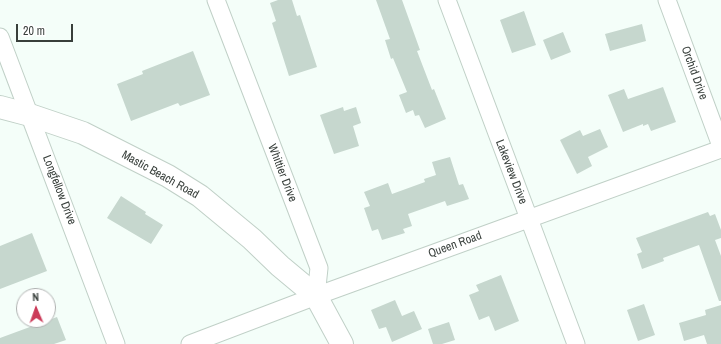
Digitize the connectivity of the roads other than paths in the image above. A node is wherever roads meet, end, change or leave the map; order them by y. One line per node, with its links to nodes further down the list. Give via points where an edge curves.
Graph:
1 (216, 0): 10 (street, Whittier Drive, via 319,268)
2 (447, 0): 9 (street, Lakeview Drive)
3 (667, 0): 7 (street, Orchid Drive)
4 (0, 37): 6 (street, Longfellow Drive)
5 (0, 107): 6 (street, Mastic Beach Road)
6 (30, 115): 10 (street, Mastic Beach Road, via 83,133 168,176 200,196 252,238); 11 (street, Longfellow Drive)
7 (721, 146)
8 (721, 149): 9 (street, Queen Road)
9 (529, 218): 10 (street, Queen Road); 14 (street, Lakeview Drive)
10 (316, 296): 12 (street, Queen Road); 13 (street)
11 (116, 344)
12 (190, 344)
13 (342, 344)
14 (576, 344)

